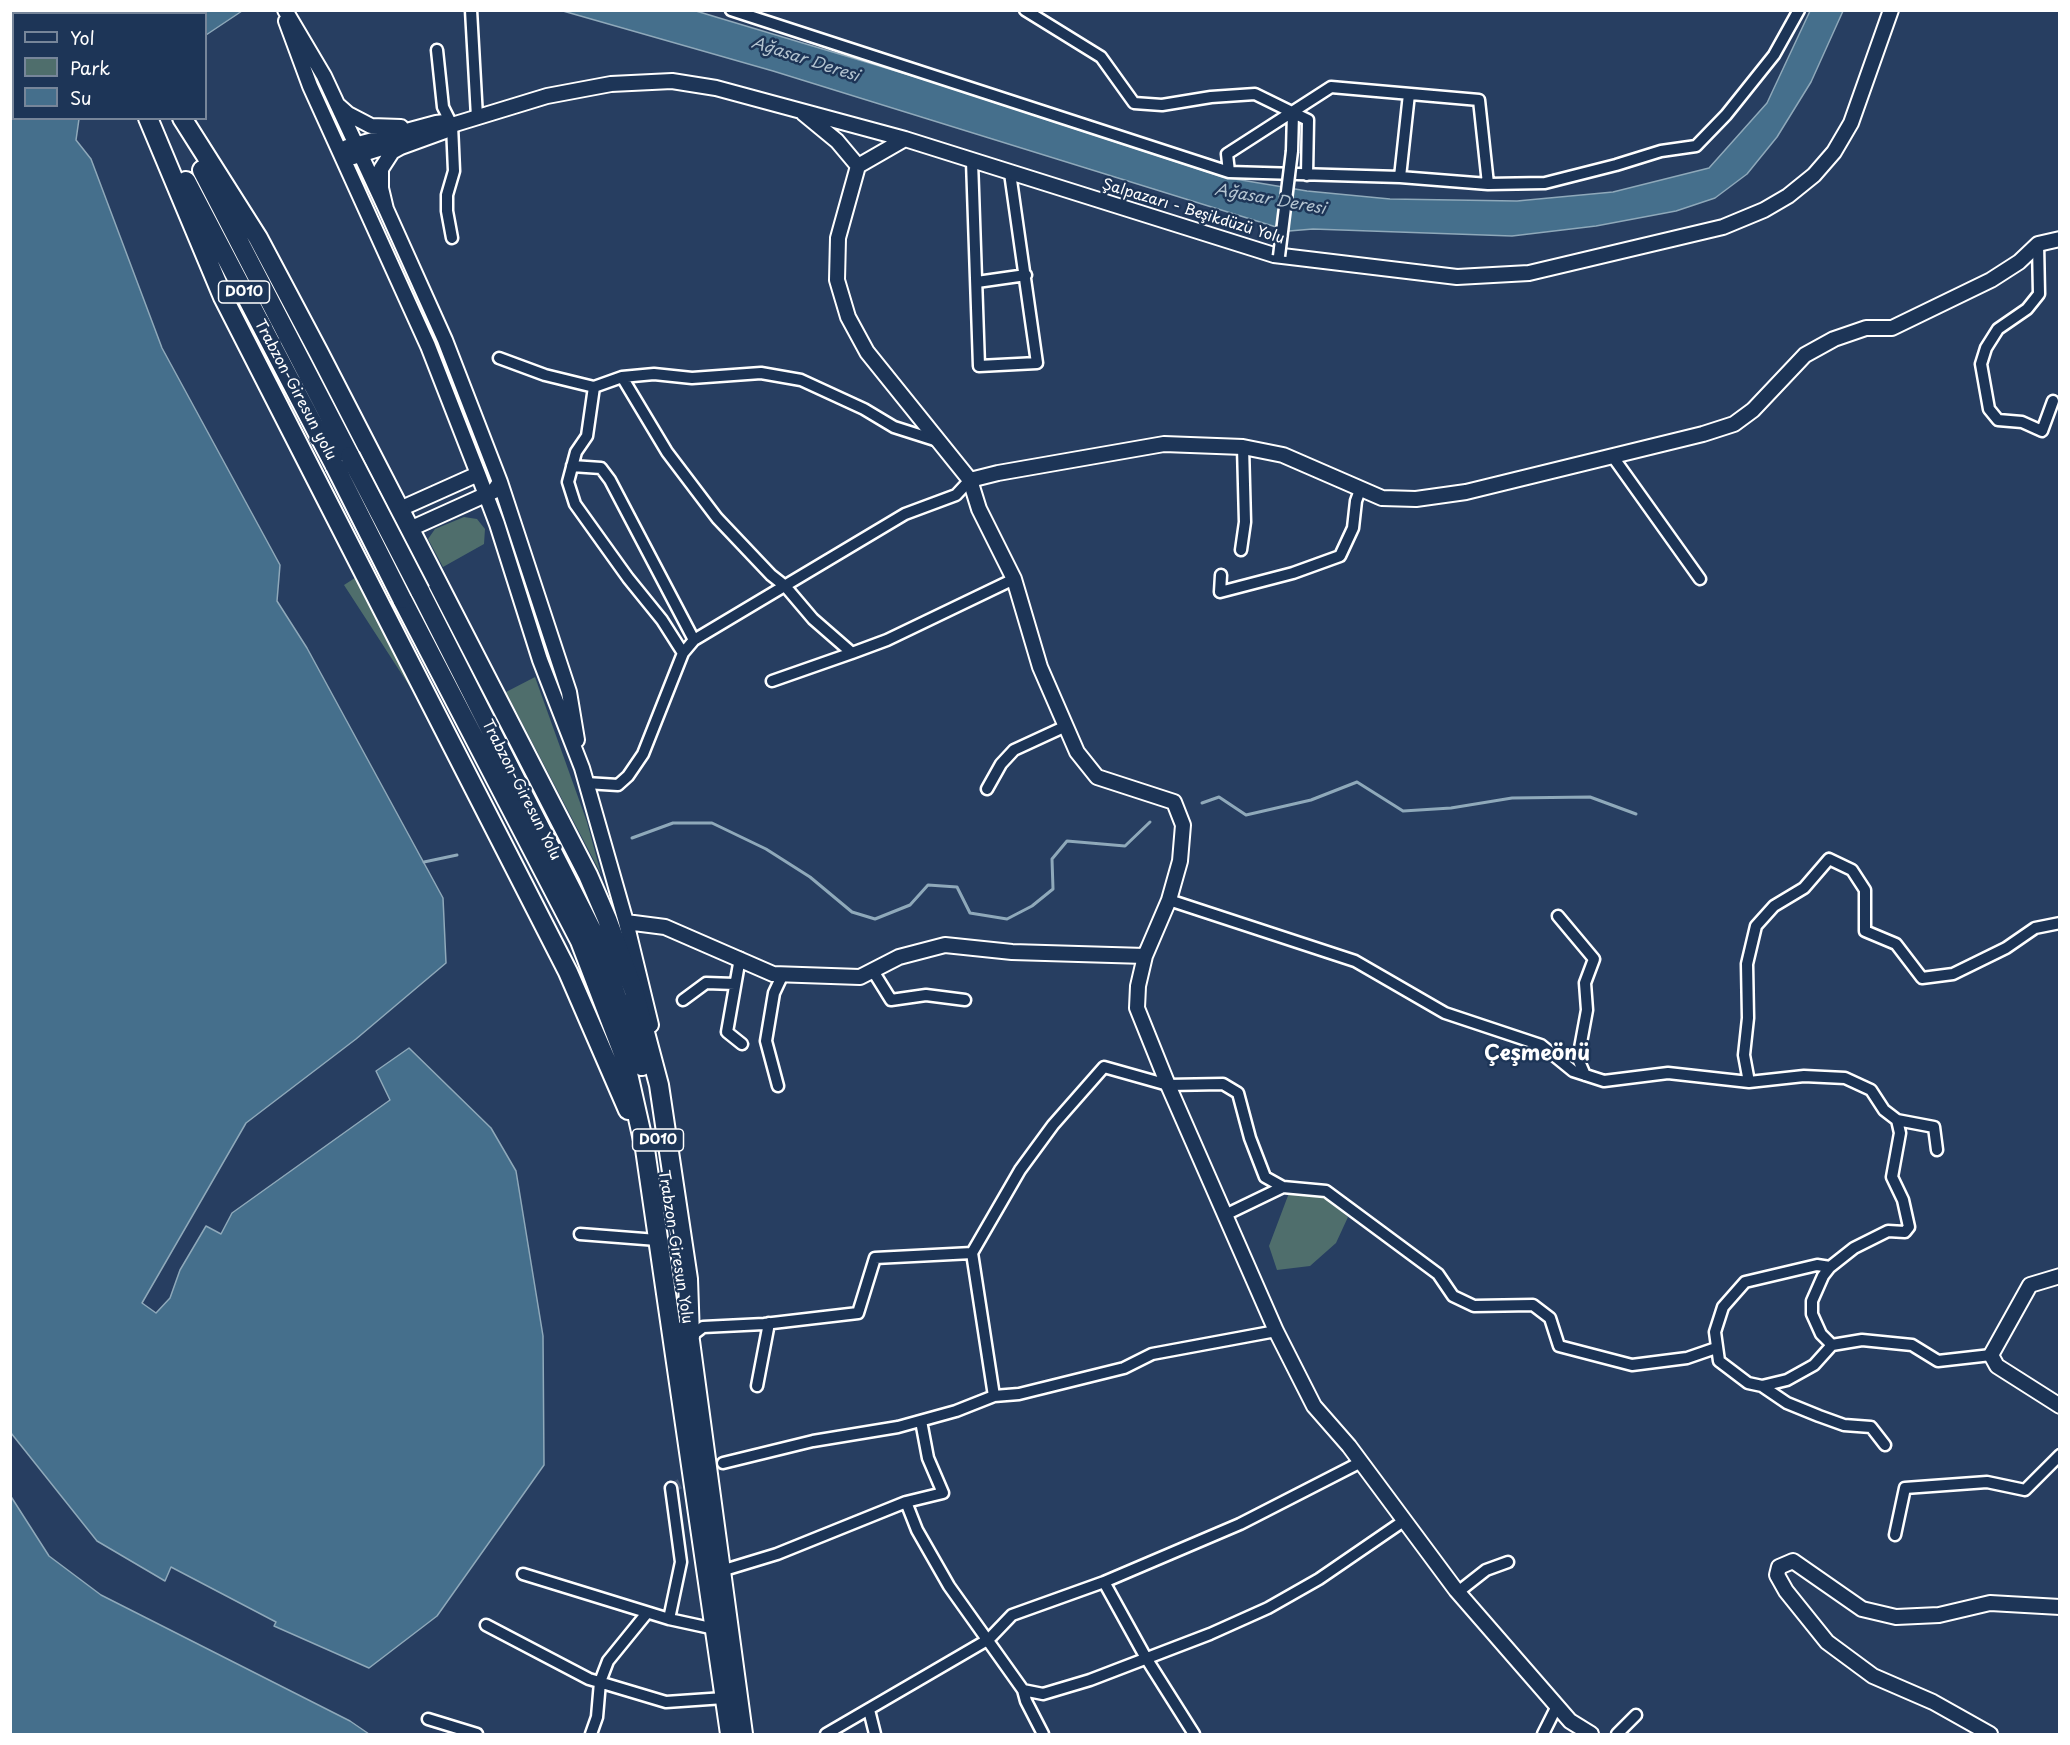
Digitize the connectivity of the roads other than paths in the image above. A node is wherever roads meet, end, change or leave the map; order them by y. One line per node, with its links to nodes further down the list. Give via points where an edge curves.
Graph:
1 (284, 10): 9 (street, via 311,50); 21 (street, via 310,86)
2 (471, 10): 12 (street)
3 (1025, 10): 11 (street, via 1101,57 1134,103 1162,105 1255,94)
4 (1799, 10): 28 (street, via 1774,55 1726,116 1696,146 1661,151 1545,183)
5 (1891, 10): 33 (street, Şalpazarı - Beşikdüzü Yolu, via 1851,123 1834,152 1814,175 1764,210 1723,227 1529,273 1457,277)
6 (733, 11): 24 (street)
7 (436, 50): 17 (street, via 443,107)
8 (1409, 94): 11 (street, via 1331,87); 27 (street); 28 (street, via 1479,100)
9 (336, 102): 18 (street, via 357,120 383,128); 20 (street)
10 (799, 109): 12 (street, Şalpazarı - Beşikdüzü Yolu, via 672,81 611,84 547,96); 19 (street, Şalpazarı - Beşikdüzü Yolu); 23 (street, via 837,141)
11 (1293, 113): 24 (street, via 1227,154); 26 (street, via 1308,120); 33 (street, bridge)
12 (477, 117): 17 (street, Şalpazarı - Beşikdüzü Yolu)
13 (149, 120): 52 (highway, via 223,297)
14 (154, 120): 43 (highway, Trabzon-Giresun yolu / D010)
15 (177, 120): 43 (highway, D010)
16 (183, 120): 50 (highway, via 258,238)
17 (452, 125): 18 (street, via 445,122); 30 (street, via 454,171 447,211)
18 (432, 129): 20 (street); 29 (street, via 385,160 380,176)
19 (905, 139): 22 (street, Şalpazarı - Beşikdüzü Yolu); 23 (street)
20 (357, 150): 21 (street); 29 (street)
21 (341, 154): 45 (street, via 428,346)
22 (972, 160): 25 (street, Şalpazarı - Beşikdüzü Yolu); 35 (street)
23 (858, 166): 40 (street, via 838,238 837,280 848,317 867,352)
24 (1229, 172): 26 (street)
25 (1010, 173): 33 (street, Şalpazarı - Beşikdüzü Yolu); 34 (street)
26 (1307, 175): 27 (street)
27 (1400, 177): 28 (street)
28 (1488, 184)
29 (386, 209): 47 (street, via 445,340)
30 (452, 238)
31 (2060, 239): 32 (street)
32 (2038, 244): 39 (street, via 2039,294 2027,309 1998,329 1981,364 1989,409 1998,420 2022,422 2042,430); 42 (street, via 2019,262 1965,294 1892,327 1866,328 1805,355 1753,410 1734,423)
33 (1279, 256)
34 (1026, 274): 35 (street); 35 (street, via 1037,363 978,366)
35 (977, 282)
36 (499, 358): 38 (street)
37 (622, 377): 38 (street); 40 (street, via 761,374 801,380 894,427); 58 (street, via 694,489)
38 (594, 387): 44 (street, via 587,436)
39 (2053, 401)
40 (938, 441): 46 (street)
41 (1243, 447): 46 (street, via 1164,444); 48 (street, via 1283,455); 53 (street, via 1245,522)
42 (1613, 457): 48 (street, via 1466,492 1416,499 1382,498); 57 (street)
43 (342, 461): 59 (highway, Trabzon-Giresun yolu / D010, bridge); 97 (highway, Trabzon-Giresun Yolu / D010, bridge, via 420,591 594,934 639,1053 655,1125)
44 (572, 466): 60 (street, via 601,468 610,480); 61 (street, via 568,482 576,504)
45 (477, 474): 49 (street); 50 (street)
46 (970, 480): 56 (street, via 979,509); 58 (street, via 956,495 905,514)
47 (500, 482): 49 (street); 65 (street, via 569,692)
48 (1360, 490): 55 (street, via 1353,528 1340,556 1220,592)
49 (486, 495): 51 (street); 65 (street, via 540,660)
50 (399, 509): 51 (highway); 52 (street)
51 (409, 530): 54 (street); 91 (highway, via 588,875 607,919 634,991 659,1085)
52 (346, 536): 54 (highway)
53 (1241, 550)
54 (356, 556): 85 (highway, via 568,972)
55 (1221, 575)
56 (1014, 579): 62 (street); 64 (street, via 1040,667)
57 (1700, 579)
58 (785, 586): 60 (street); 62 (street, via 813,619)
59 (402, 599): 85 (highway, Trabzon-Giresun Yolu / D010, via 580,941 624,1056)
60 (694, 640): 61 (street)
61 (683, 653): 66 (street, via 643,754 628,776 618,785)
62 (852, 653): 63 (street)
63 (772, 681)
64 (1066, 726): 67 (street, via 1014,750); 68 (street, via 1077,752 1097,777 1174,802 1183,825 1180,861)
65 (582, 768): 66 (street)
66 (586, 783): 70 (street)
67 (987, 789)
68 (1169, 900): 72 (street); 80 (street, via 1355,961 1445,1013 1540,1045)
69 (1558, 916): 80 (street, via 1594,959 1585,983 1587,1010 1578,1059)
70 (626, 922): 73 (street, via 665,927); 91 (street, via 666,1090)
71 (2060, 923): 81 (street, via 2035,928 2006,948 1953,974 1922,978 1896,944 1864,931 1865,890 1852,870 1829,859 1804,888 1774,906 1756,926 1747,964 1744,1055)
72 (1145, 956): 74 (street, via 1012,952 945,945 899,957); 82 (street, via 1137,986 1137,1008)
73 (740, 958): 75 (street, via 773,974); 76 (street)
74 (873, 971): 75 (street, via 860,977); 78 (street, via 891,1000 926,995)
75 (783, 974): 83 (street, via 774,993 766,1041)
76 (735, 984): 77 (street, via 706,983); 79 (street, via 728,1032)
77 (683, 1000)
78 (965, 1000)
79 (742, 1044)
80 (1584, 1075): 81 (street, via 1604,1081 1668,1073)
81 (1749, 1082): 84 (street, via 1804,1076 1845,1078 1871,1090 1884,1110)
82 (1168, 1085): 87 (street, via 1223,1084 1238,1093 1265,1177); 88 (street); 92 (street, via 1104,1067 1020,1170)
83 (778, 1086)
84 (1897, 1120): 86 (street, via 1934,1126); 93 (street, via 1900,1133 1892,1177 1903,1200 1909,1227 1905,1232 1888,1231 1854,1248)
85 (645, 1149): 90 (highway, Trabzon-Giresun Yolu / D010)
86 (1937, 1150)
87 (1283, 1187): 88 (street); 99 (street, via 1326,1191 1438,1274 1453,1296 1474,1306 1533,1305 1550,1318 1559,1346 1632,1365 1687,1358)
88 (1225, 1215): 96 (street)
89 (580, 1234): 90 (street)
90 (657, 1240): 123 (highway, Trabzon-Giresun Yolu / D010)
91 (682, 1241): 97 (highway)
92 (972, 1253): 95 (street, via 875,1258 858,1313); 103 (street)
93 (1830, 1267): 98 (street, via 1812,1301 1812,1314 1821,1334); 99 (street, via 1817,1265 1745,1282 1723,1307 1715,1332)
94 (2060, 1276): 100 (street, via 2030,1285)
95 (769, 1323): 97 (street, via 704,1327); 101 (street)
96 (1276, 1331): 103 (street, via 1152,1354 1124,1368 1019,1394); 108 (street, via 1314,1406)
97 (690, 1337): 115 (highway, Trabzon-Giresun Yolu / D010)
98 (1832, 1345): 100 (street, via 1862,1340 1912,1345 1938,1361); 102 (street, via 1814,1365 1787,1380)
99 (1716, 1348): 102 (street, via 1719,1361 1732,1372 1748,1383)
100 (1991, 1355): 104 (street, via 1997,1366)
101 (757, 1386)
102 (1762, 1386): 106 (street, via 1787,1403 1819,1416 1844,1425 1871,1428)
103 (994, 1396): 105 (street)
104 (2060, 1406)
105 (921, 1421): 109 (street); 111 (street, via 928,1458 943,1493)
106 (1885, 1445)
107 (2060, 1455): 113 (street, via 2025,1490 1987,1482 1905,1488)
108 (1361, 1462): 112 (street); 117 (street, via 1240,1524)
109 (723, 1463)
110 (671, 1488): 121 (street, via 681,1562)
111 (906, 1502): 115 (street, via 777,1554); 124 (street, via 949,1586)
112 (1405, 1520): 118 (street); 125 (street, via 1319,1579 1268,1608)
113 (1895, 1535)
114 (1508, 1562): 118 (street, via 1486,1570)
115 (721, 1571): 136 (highway, Trabzon-Giresun Yolu / D010)
116 (523, 1574): 120 (street)
117 (1104, 1582): 124 (street, via 1012,1616); 125 (street)
118 (1458, 1592): 129 (street)
119 (2060, 1607): 144 (street, via 1990,1603 1939,1615 1896,1617 1862,1609 1793,1561 1779,1567 1777,1575 1786,1591 1827,1642 1873,1676 1934,1702)
120 (646, 1613): 121 (street); 126 (street, via 608,1661)
121 (669, 1619): 123 (street)
122 (486, 1625): 126 (street)
123 (714, 1629): 128 (highway, Trabzon-Giresun Yolu / D010)
124 (988, 1639): 127 (street); 130 (street)
125 (1146, 1658): 127 (street, via 1044,1694); 140 (street)
126 (600, 1682): 128 (street, via 666,1702); 134 (street, via 597,1717)
127 (1023, 1690): 139 (street)
128 (724, 1698): 135 (highway, Trabzon-Giresun Yolu / D010)
129 (1557, 1706): 141 (street); 142 (street)
130 (868, 1710): 137 (street); 138 (street)
131 (1636, 1715): 143 (street)
132 (428, 1719): 133 (street)
133 (477, 1734)
134 (591, 1734)
135 (730, 1734)
136 (743, 1734)
137 (826, 1734)
138 (874, 1734)
139 (1043, 1734)
140 (1194, 1734)
141 (1543, 1734)
142 (1590, 1734)
143 (1617, 1734)
144 (1990, 1734)

